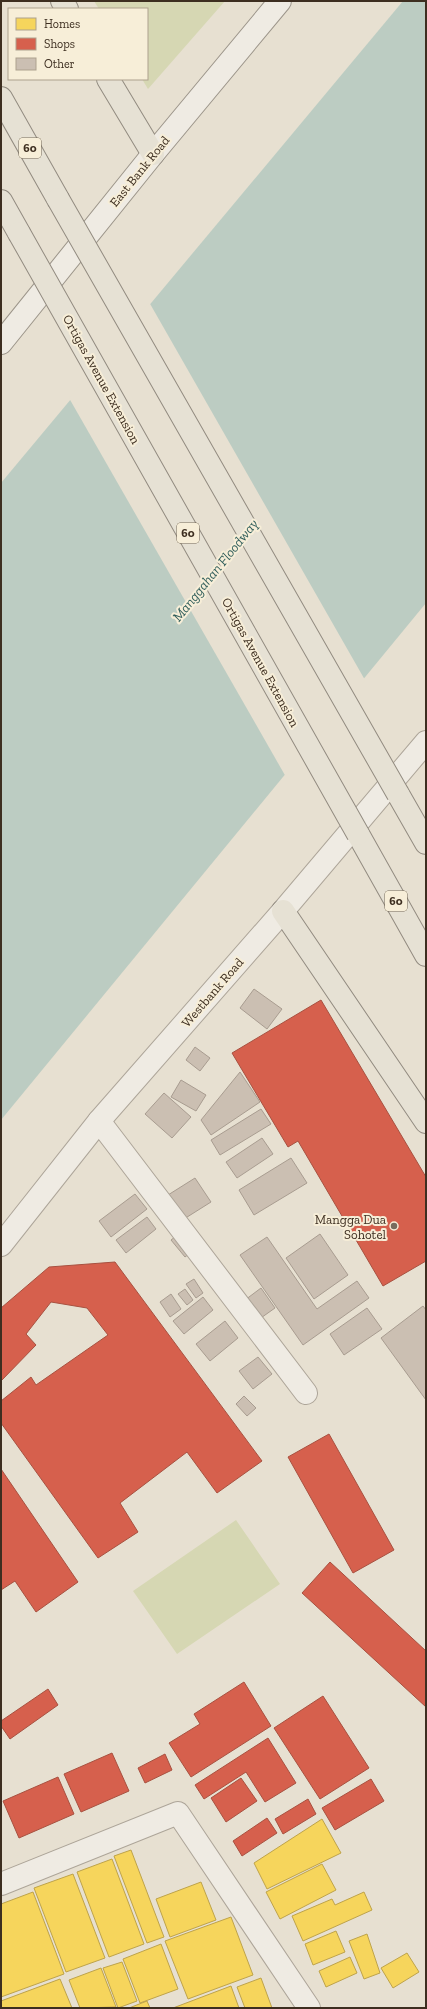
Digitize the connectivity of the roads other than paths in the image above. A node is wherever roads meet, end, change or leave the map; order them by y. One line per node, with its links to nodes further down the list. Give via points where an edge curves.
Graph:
1 (280, 1): 4 (street, East Bank Road)
2 (109, 80): 4 (main road)
3 (1, 98): 8 (main road, 60, bridge)
4 (153, 154): 6 (street, East Bank Road)
5 (1, 201): 10 (main road, Ortigas Avenue Extension / 60, bridge)
6 (1, 343)
7 (426, 742): 9 (street, Westbank Road)
8 (426, 843)
9 (284, 911): 11 (street, Westbank Road); 12 (main road)
10 (426, 955)
11 (99, 1121): 13 (street, Westbank Road); 14 (street)
12 (426, 1122)
13 (1, 1245)
14 (306, 1393)
15 (1, 1884): 16 (street, via 178,1813)
16 (309, 2008)

